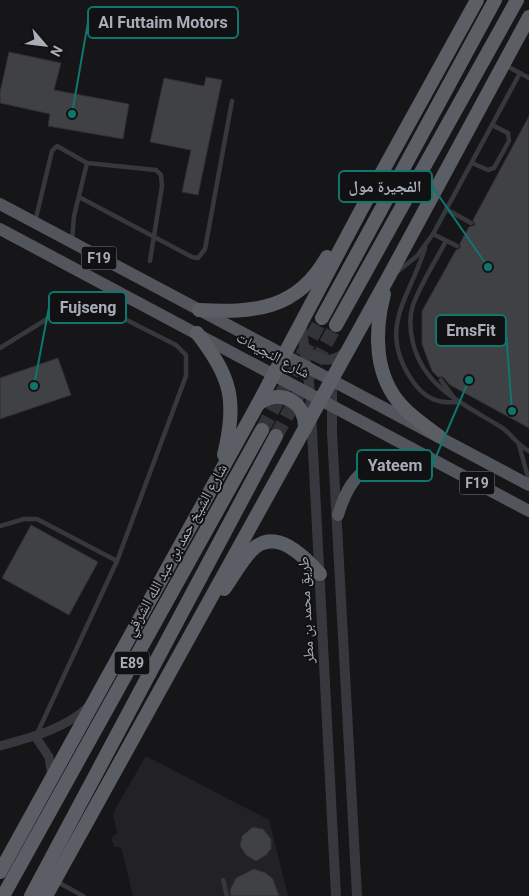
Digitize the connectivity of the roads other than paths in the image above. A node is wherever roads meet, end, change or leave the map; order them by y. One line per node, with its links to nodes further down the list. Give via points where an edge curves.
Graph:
1 (477, 0): 15 (highway)
2 (495, 0): 28 (highway)
3 (517, 0): 30 (highway)
4 (529, 17): 5 (highway)
5 (504, 64): 6 (lane); 26 (highway)
6 (520, 73): 7 (lane); 9 (lane)
7 (529, 78)
8 (232, 102): 20 (lane, via 205,249 198,258 192,257)
9 (492, 125): 11 (lane); 11 (lane, via 509,134 509,140 491,170)
10 (87, 163): 12 (lane); 16 (lane, via 61,148 54,148); 20 (lane, via 158,172 162,186)
11 (472, 163): 14 (lane)
12 (80, 197): 20 (lane); 22 (lane)
13 (0, 204): 16 (main road, شارع النجيمات / F19)
14 (446, 209): 17 (lane); 19 (lane)
15 (360, 212): 27 (highway, via 342,231 321,268 304,287 288,298 248,311); 29 (highway)
16 (34, 223): 22 (main road, شارع النجيمات / F19)
17 (471, 223)
18 (0, 229): 31 (main road, شارع النجيمات / F19)
19 (433, 234): 21 (lane); 23 (lane)
20 (153, 235): 25 (lane)
21 (446, 241): 24 (lane); 41 (lane, via 413,306 410,324 415,351 424,370 434,384)
22 (71, 243): 27 (main road, شارع النجيمات / F19)
23 (425, 246): 26 (lane); 41 (lane, via 400,305 396,330 398,346 419,389 434,400)
24 (457, 246)
25 (150, 262)
26 (388, 278): 32 (highway); 46 (highway, via 380,322 379,362 404,409)
27 (199, 310): 35 (main road, شارع النجيمات / F19)
28 (322, 318)
29 (301, 322): 33 (street); 35 (highway)
30 (336, 325)
31 (197, 333): 37 (main road, شارع النجيمات / F19); 50 (highway, via 216,360 231,396 230,427)
32 (350, 346): 33 (street, via 339,357 329,360 314,356); 38 (highway)
33 (304, 347): 36 (street)
34 (0, 348): 56 (lane, via 73,303 93,303 176,345 186,355 186,376)
35 (284, 355): 36 (main road, شارع النجيمات / F19); 37 (highway)
36 (308, 368): 38 (main road, شارع النجيمات / F19); 40 (street)
37 (274, 373): 40 (main road, شارع النجيمات / F19); 42 (highway)
38 (332, 380): 40 (highway); 46 (main road, شارع النجيمات / F19)
39 (441, 380): 41 (lane)
40 (321, 398): 43 (highway); 49 (main road, شارع النجيمات / F19); 54 (street)
41 (457, 402): 47 (lane, via 508,432)
42 (258, 404): 43 (highway, via 274,396 291,399 303,411); 50 (highway)
43 (308, 423): 57 (street, طريق محمد بن مطر); 58 (highway)
44 (262, 430): 66 (highway, شارع الشيخ حمد بن عبد الله الشرقي / E89)
45 (276, 436): 67 (highway, E89)
46 (439, 436): 52 (main road, شارع النجيمات / F19)
47 (519, 445): 48 (lane); 51 (lane)
48 (529, 451)
49 (426, 454): 53 (main road, شارع النجيمات / F19); 54 (main road, via 386,460 370,467 344,494)
50 (220, 471): 59 (highway)
51 (529, 481)
52 (529, 485)
53 (529, 511)
54 (338, 515): 72 (street)
55 (0, 526): 56 (lane, via 37,519)
56 (117, 561): 60 (lane)
57 (320, 574): 58 (highway, via 303,555 289,546 276,542 263,544 252,550 216,601); 71 (street, طريق محمد بن مطر)
58 (201, 615): 64 (highway)
59 (93, 702): 60 (street, via 70,721); 62 (highway)
60 (35, 736): 61 (street); 62 (street, via 49,757)
61 (0, 746)
62 (52, 778): 63 (highway)
63 (0, 872)
64 (55, 880): 68 (highway); 69 (lane)
65 (223, 880): 70 (lane)
66 (3, 896)
67 (31, 896)
68 (46, 896)
69 (83, 896)
70 (227, 896)
71 (336, 896)
72 (357, 896)

